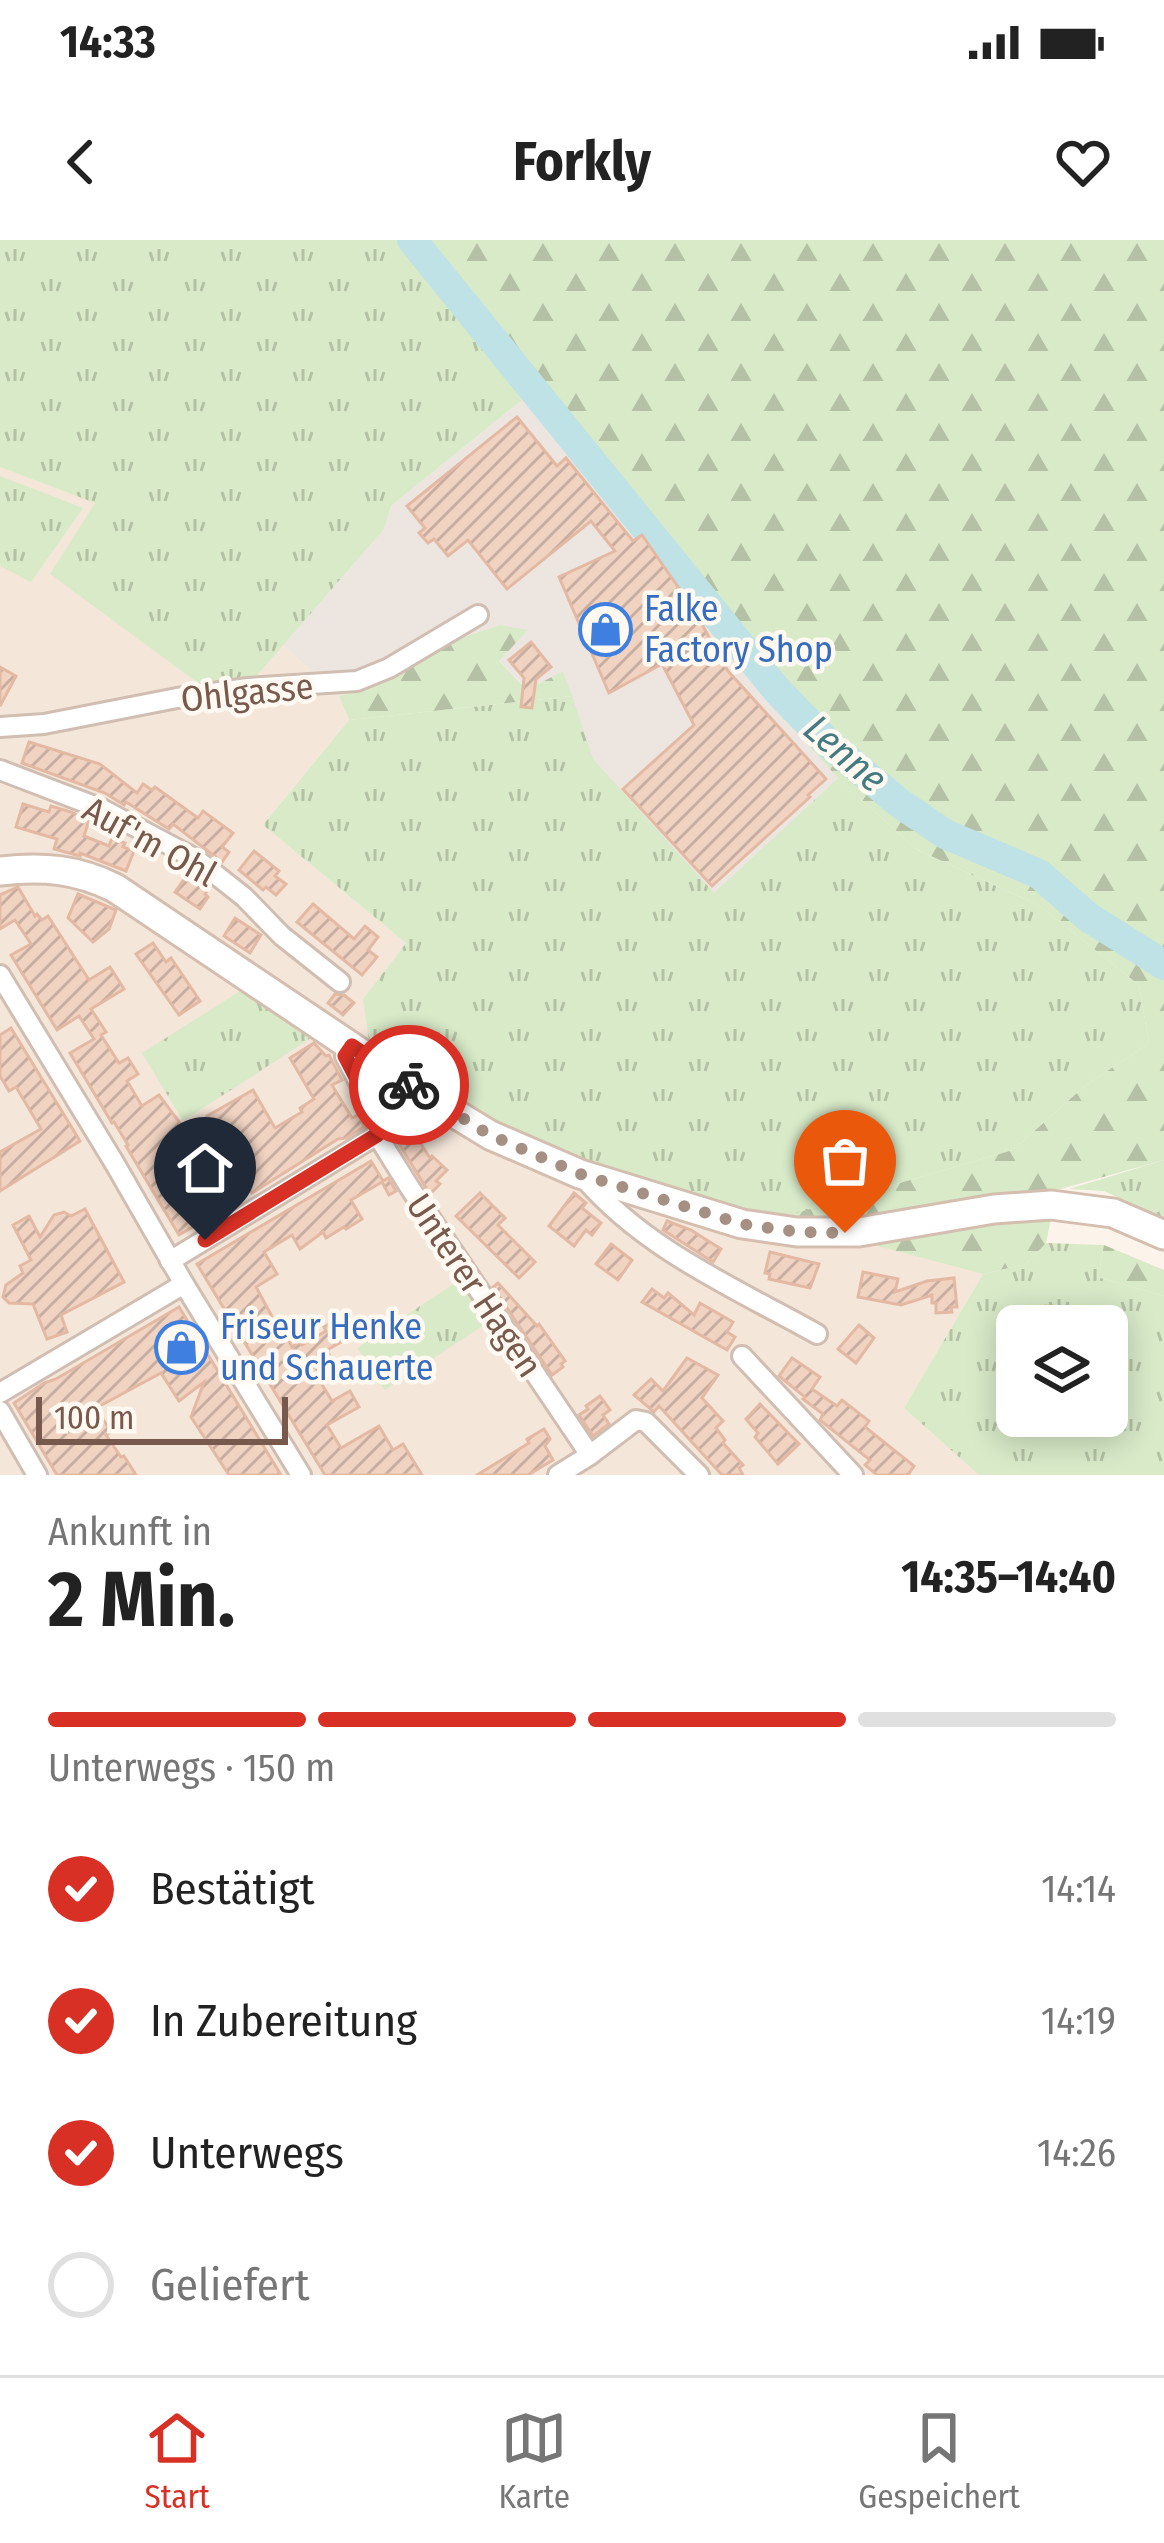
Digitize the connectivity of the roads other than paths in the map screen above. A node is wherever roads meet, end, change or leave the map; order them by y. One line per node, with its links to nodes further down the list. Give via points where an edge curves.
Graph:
1 (478, 615): 2 (street, Ohlgasse, via 357,681 248,688)
2 (0, 727)
3 (0, 770): 6 (street, Auf'm Ohl, via 102,809 196,859)
4 (0, 872): 9 (street, via 50,868 115,888)
5 (0, 975): 7 (street)
6 (340, 982)
7 (20, 1005): 8 (street); 13 (street)
8 (0, 1017)
9 (352, 1046): 10 (street, Unterer Hagen, via 345,1056 377,1117); 11 (street, via 490,1135)
10 (377, 1135): 13 (street); 19 (street, Unterer Hagen)
11 (580, 1174): 12 (street, via 742,1224 797,1232 859,1232 1051,1205 1113,1214); 15 (street, via 672,1254)
12 (1164, 1235)
13 (170, 1261): 14 (street)
14 (184, 1284): 17 (street); 21 (street)
15 (817, 1334)
16 (742, 1356): 24 (street)
17 (0, 1393)
18 (0, 1412): 20 (street)
19 (590, 1455): 22 (street); 23 (street, via 641,1420)
20 (38, 1475)
21 (302, 1475)
22 (558, 1475)
23 (699, 1475)
24 (854, 1475)

